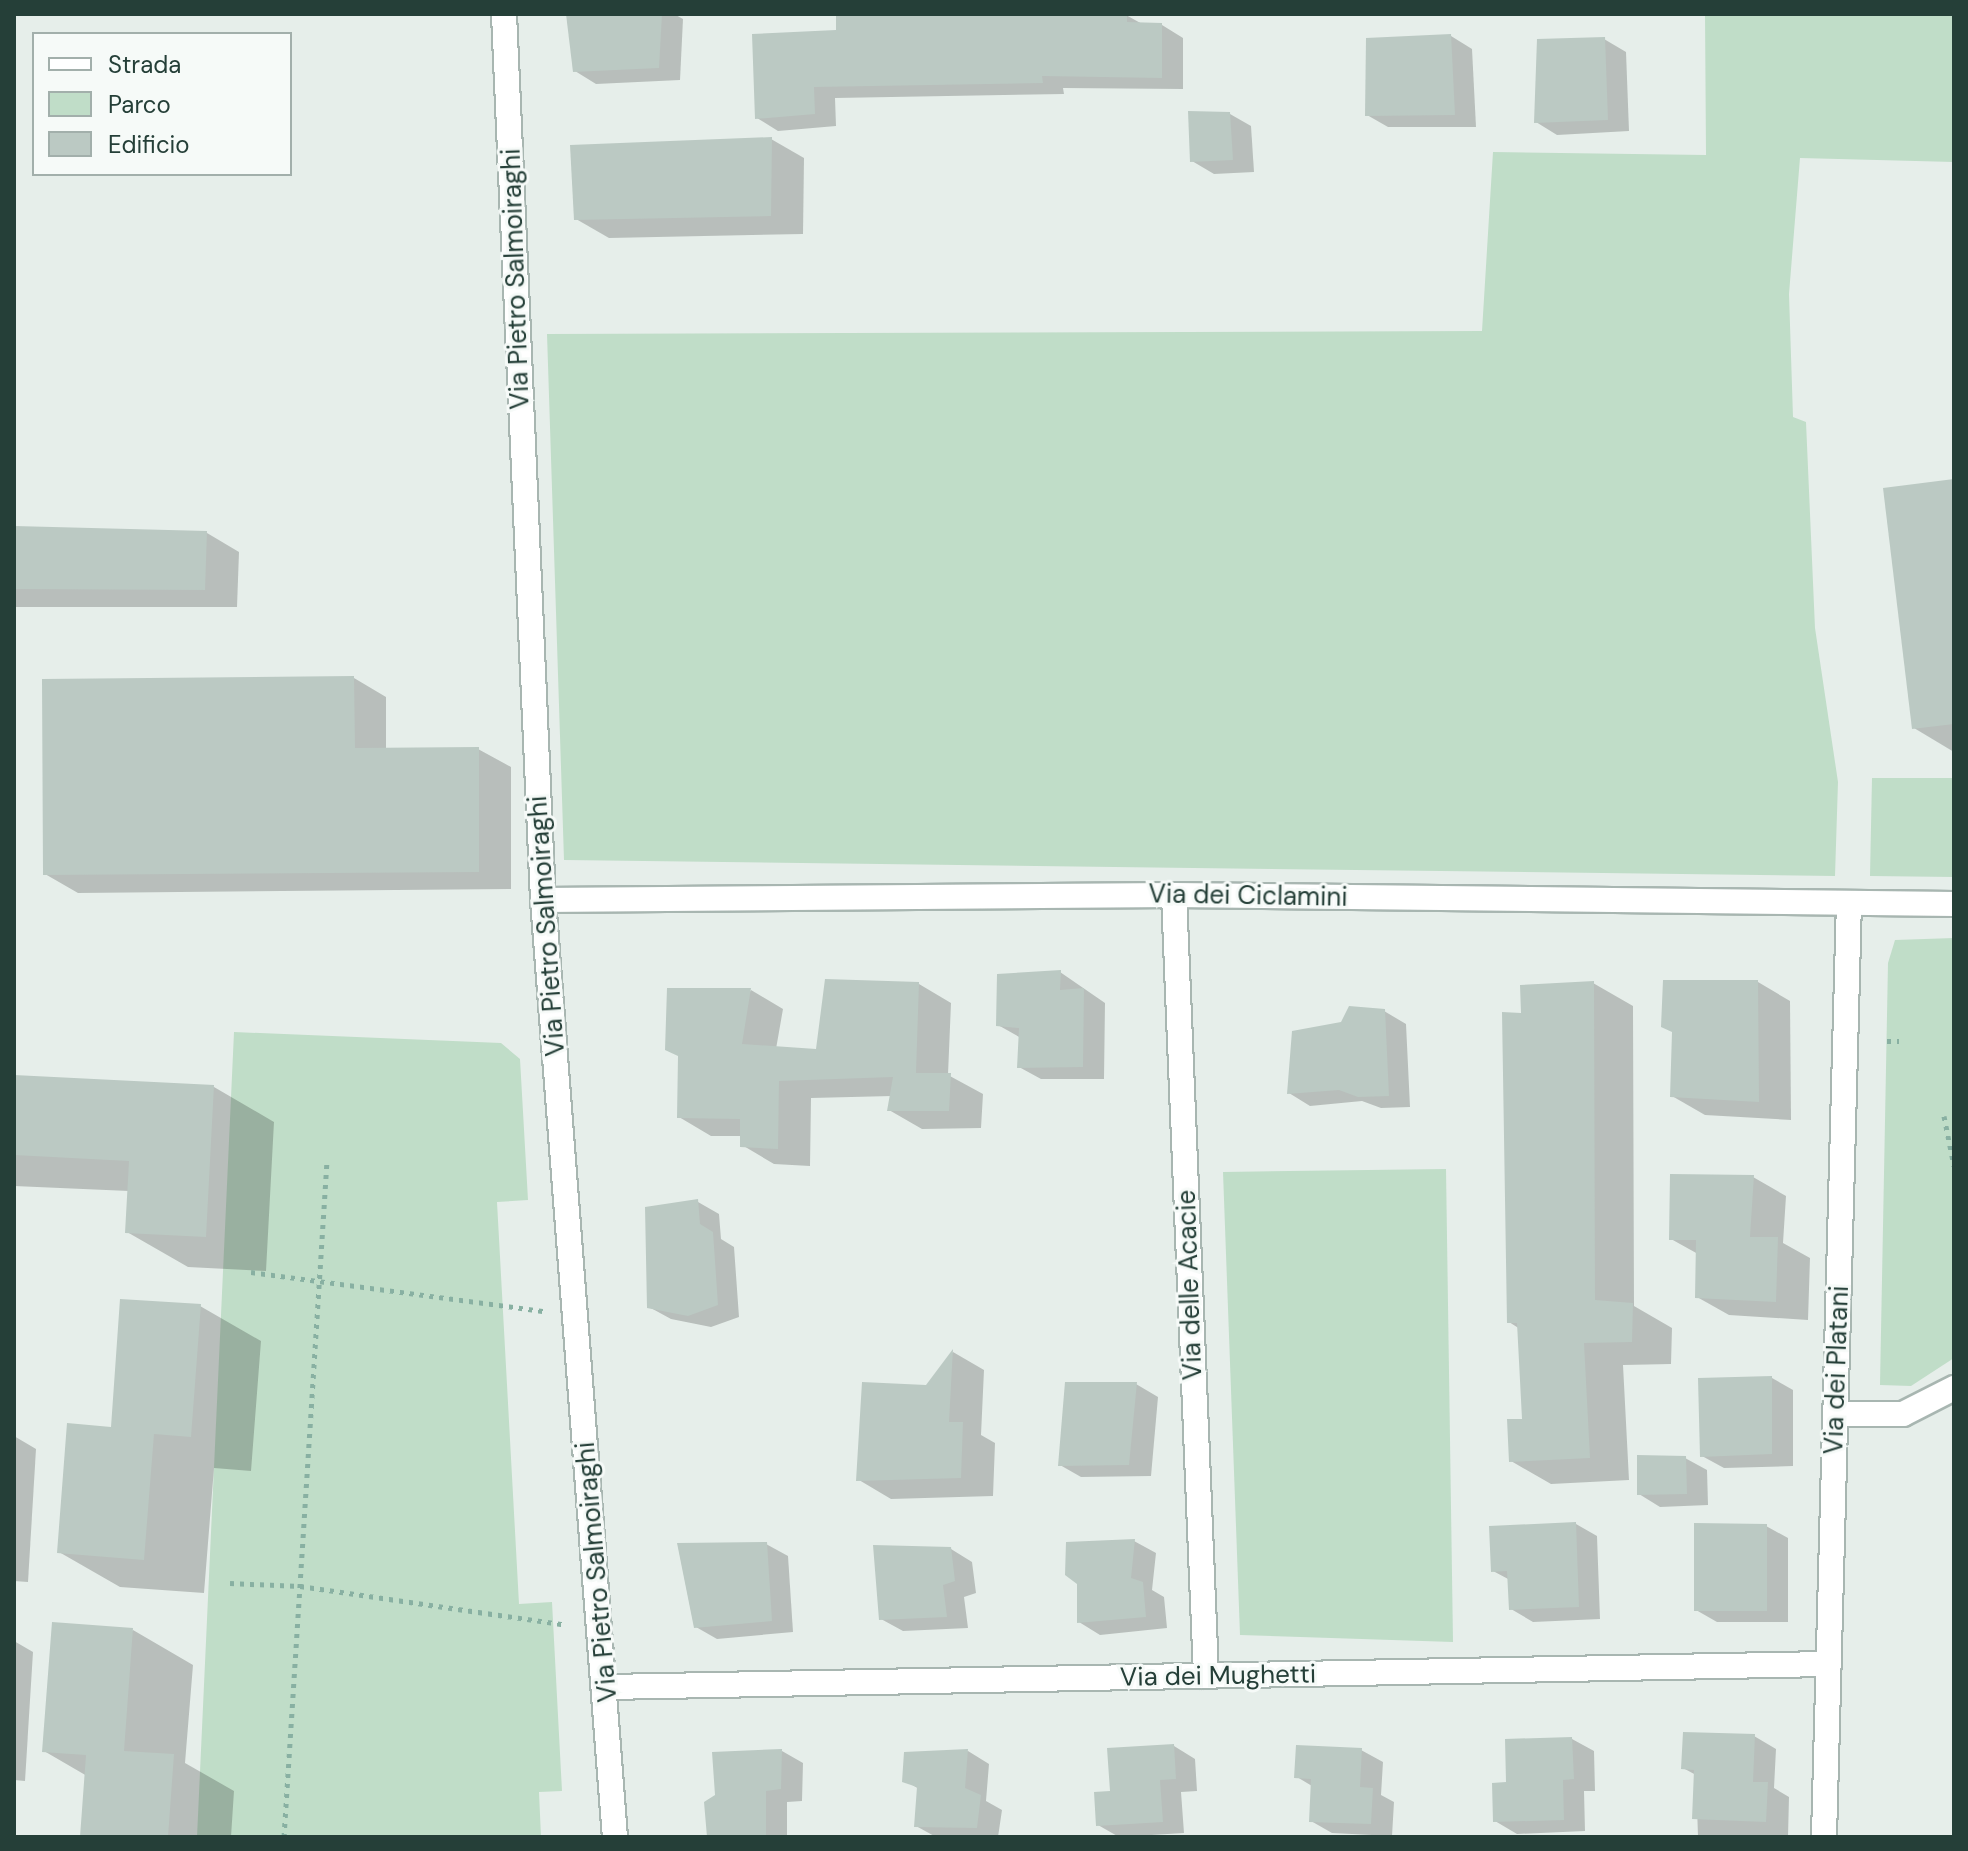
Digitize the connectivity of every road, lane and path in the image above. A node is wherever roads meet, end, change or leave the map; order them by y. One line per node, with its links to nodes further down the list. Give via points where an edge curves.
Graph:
1 (504, 14): 3 (street, Via Pietro Salmoiraghi)
2 (1174, 895): 3 (street, Via dei Ciclamini); 4 (street, Via dei Ciclamini); 20 (street, Via delle Acacie)
3 (543, 900): 13 (street, Via Pietro Salmoiraghi)
4 (1849, 903): 5 (street, Via dei Ciclamini); 15 (street, Via dei Platani)
5 (1954, 904)
6 (1887, 1041): 7 (path)
7 (1899, 1041)
8 (1944, 1116): 10 (path)
9 (327, 1161): 12 (path)
10 (1954, 1166)
11 (251, 1272): 12 (path)
12 (320, 1278): 13 (path); 17 (path)
13 (577, 1316): 18 (street, Via Pietro Salmoiraghi)
14 (1954, 1388): 15 (street, via 1903,1414)
15 (1836, 1414): 19 (street, Via dei Platani)
16 (230, 1583): 17 (path)
17 (300, 1586): 18 (path); 22 (path)
18 (602, 1630): 21 (street, Via Pietro Salmoiraghi)
19 (1829, 1664): 20 (street, Via dei Mughetti); 24 (street, Via dei Platani)
20 (1206, 1676): 21 (street, Via dei Mughetti)
21 (607, 1687): 23 (street, Via Pietro Salmoiraghi)
22 (284, 1837)
23 (615, 1837)
24 (1824, 1837)

